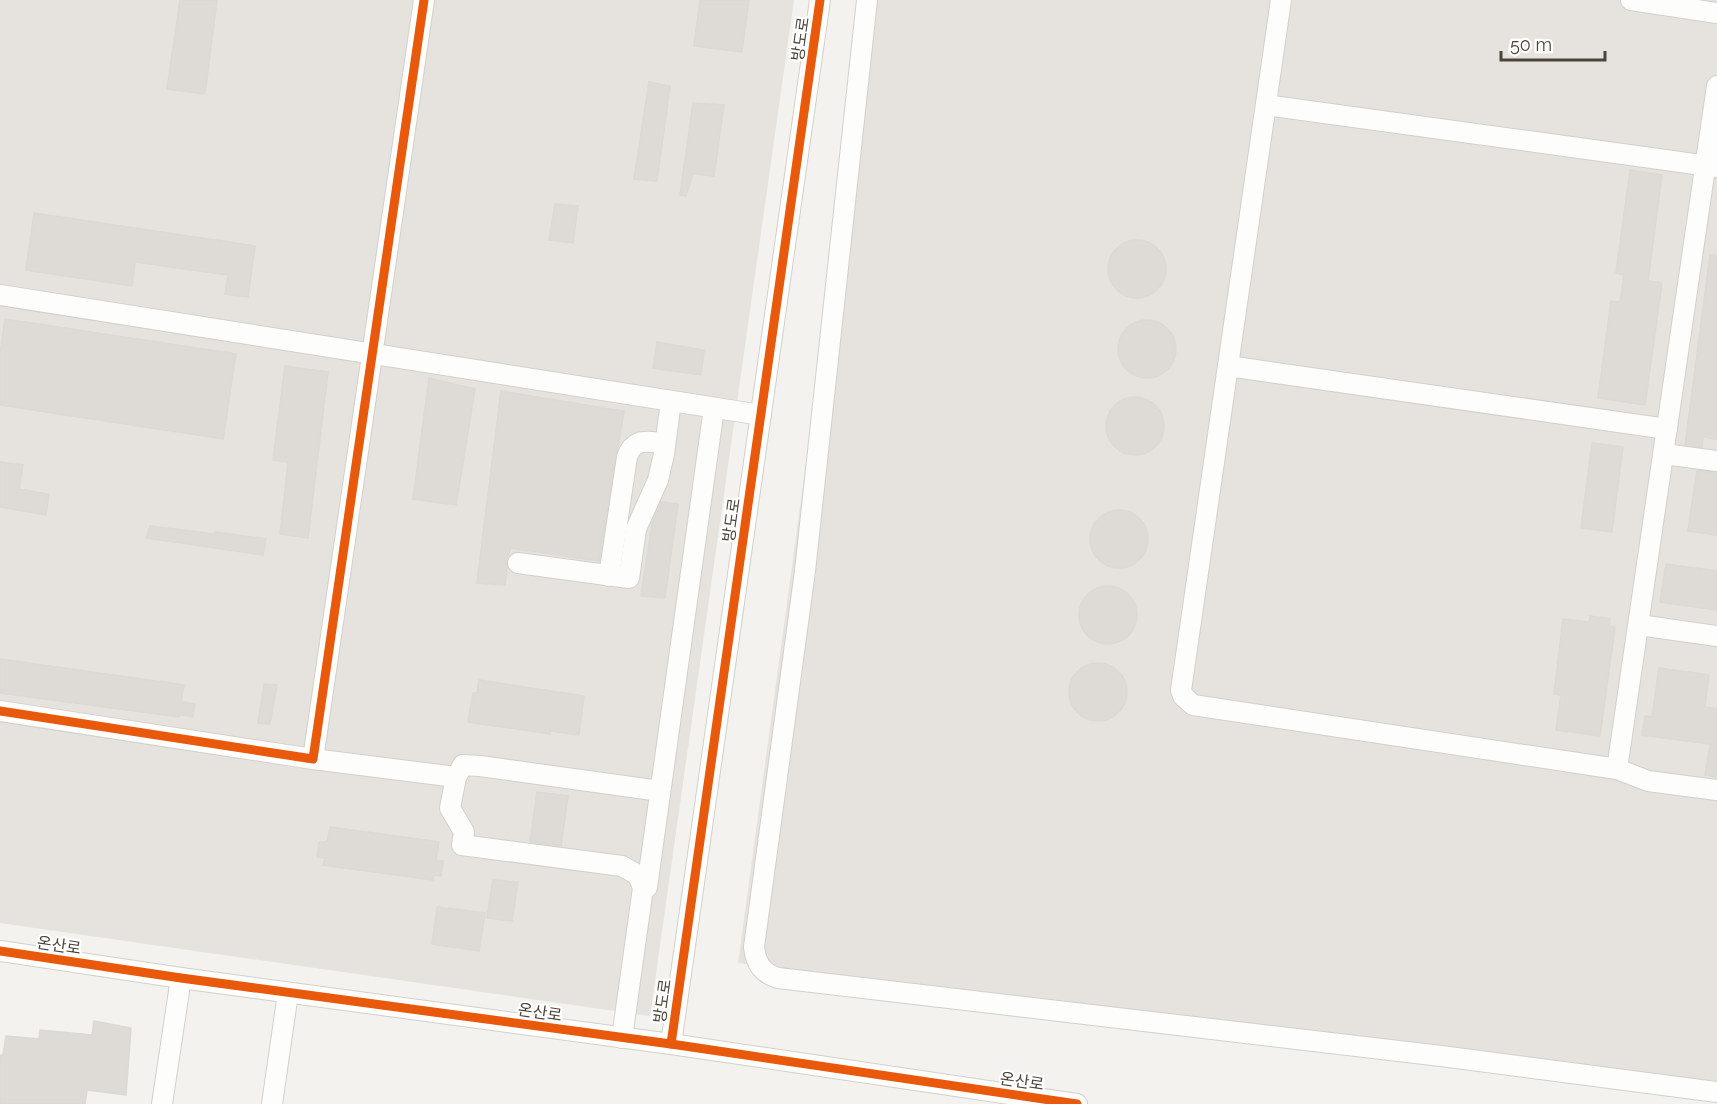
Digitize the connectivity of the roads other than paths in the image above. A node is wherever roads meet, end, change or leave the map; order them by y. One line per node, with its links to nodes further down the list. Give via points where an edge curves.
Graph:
1 (424, 0): 11 (street)
2 (820, 0): 15 (street, 방도로)
3 (867, 0): 36 (street, via 805,571 754,947 761,969 778,978)
4 (1281, 0): 8 (street)
5 (1631, 0): 6 (street)
6 (1717, 13)
7 (1717, 86): 9 (street)
8 (1266, 105): 9 (street); 12 (street)
9 (1711, 166): 16 (street)
10 (0, 295): 11 (street)
11 (372, 354): 13 (street); 25 (street)
12 (1228, 366): 16 (street); 26 (street, via 1183,696 1193,705)
13 (671, 401): 14 (street); 17 (street)
14 (714, 408): 15 (street); 29 (street)
15 (761, 415): 35 (street, 방도로)
16 (1667, 429): 18 (street)
17 (665, 443): 21 (street, via 658,480 636,530 629,578); 21 (street, via 637,443 630,447)
18 (1664, 454): 19 (street); 22 (street)
19 (1717, 461)
20 (518, 563): 21 (street)
21 (609, 576)
22 (1639, 625): 23 (street); 26 (street)
23 (1717, 636)
24 (0, 711): 25 (street)
25 (313, 759): 27 (street)
26 (1617, 769): 28 (street, via 1648,781)
27 (456, 777): 29 (street, via 464,765 480,766); 30 (street, via 450,808 464,832 462,845 622,866 638,875)
28 (1717, 790)
29 (660, 791): 30 (street, via 647,887)
30 (643, 888): 34 (street)
31 (0, 951): 32 (street, 온산로)
32 (181, 978): 33 (street, 온산로); 37 (street)
33 (288, 993): 34 (street, 온산로); 38 (street)
34 (622, 1038): 35 (street, 온산로)
35 (671, 1044): 39 (street, 온산로)
36 (1717, 1092)
37 (162, 1104)
38 (272, 1104)
39 (1077, 1104)

